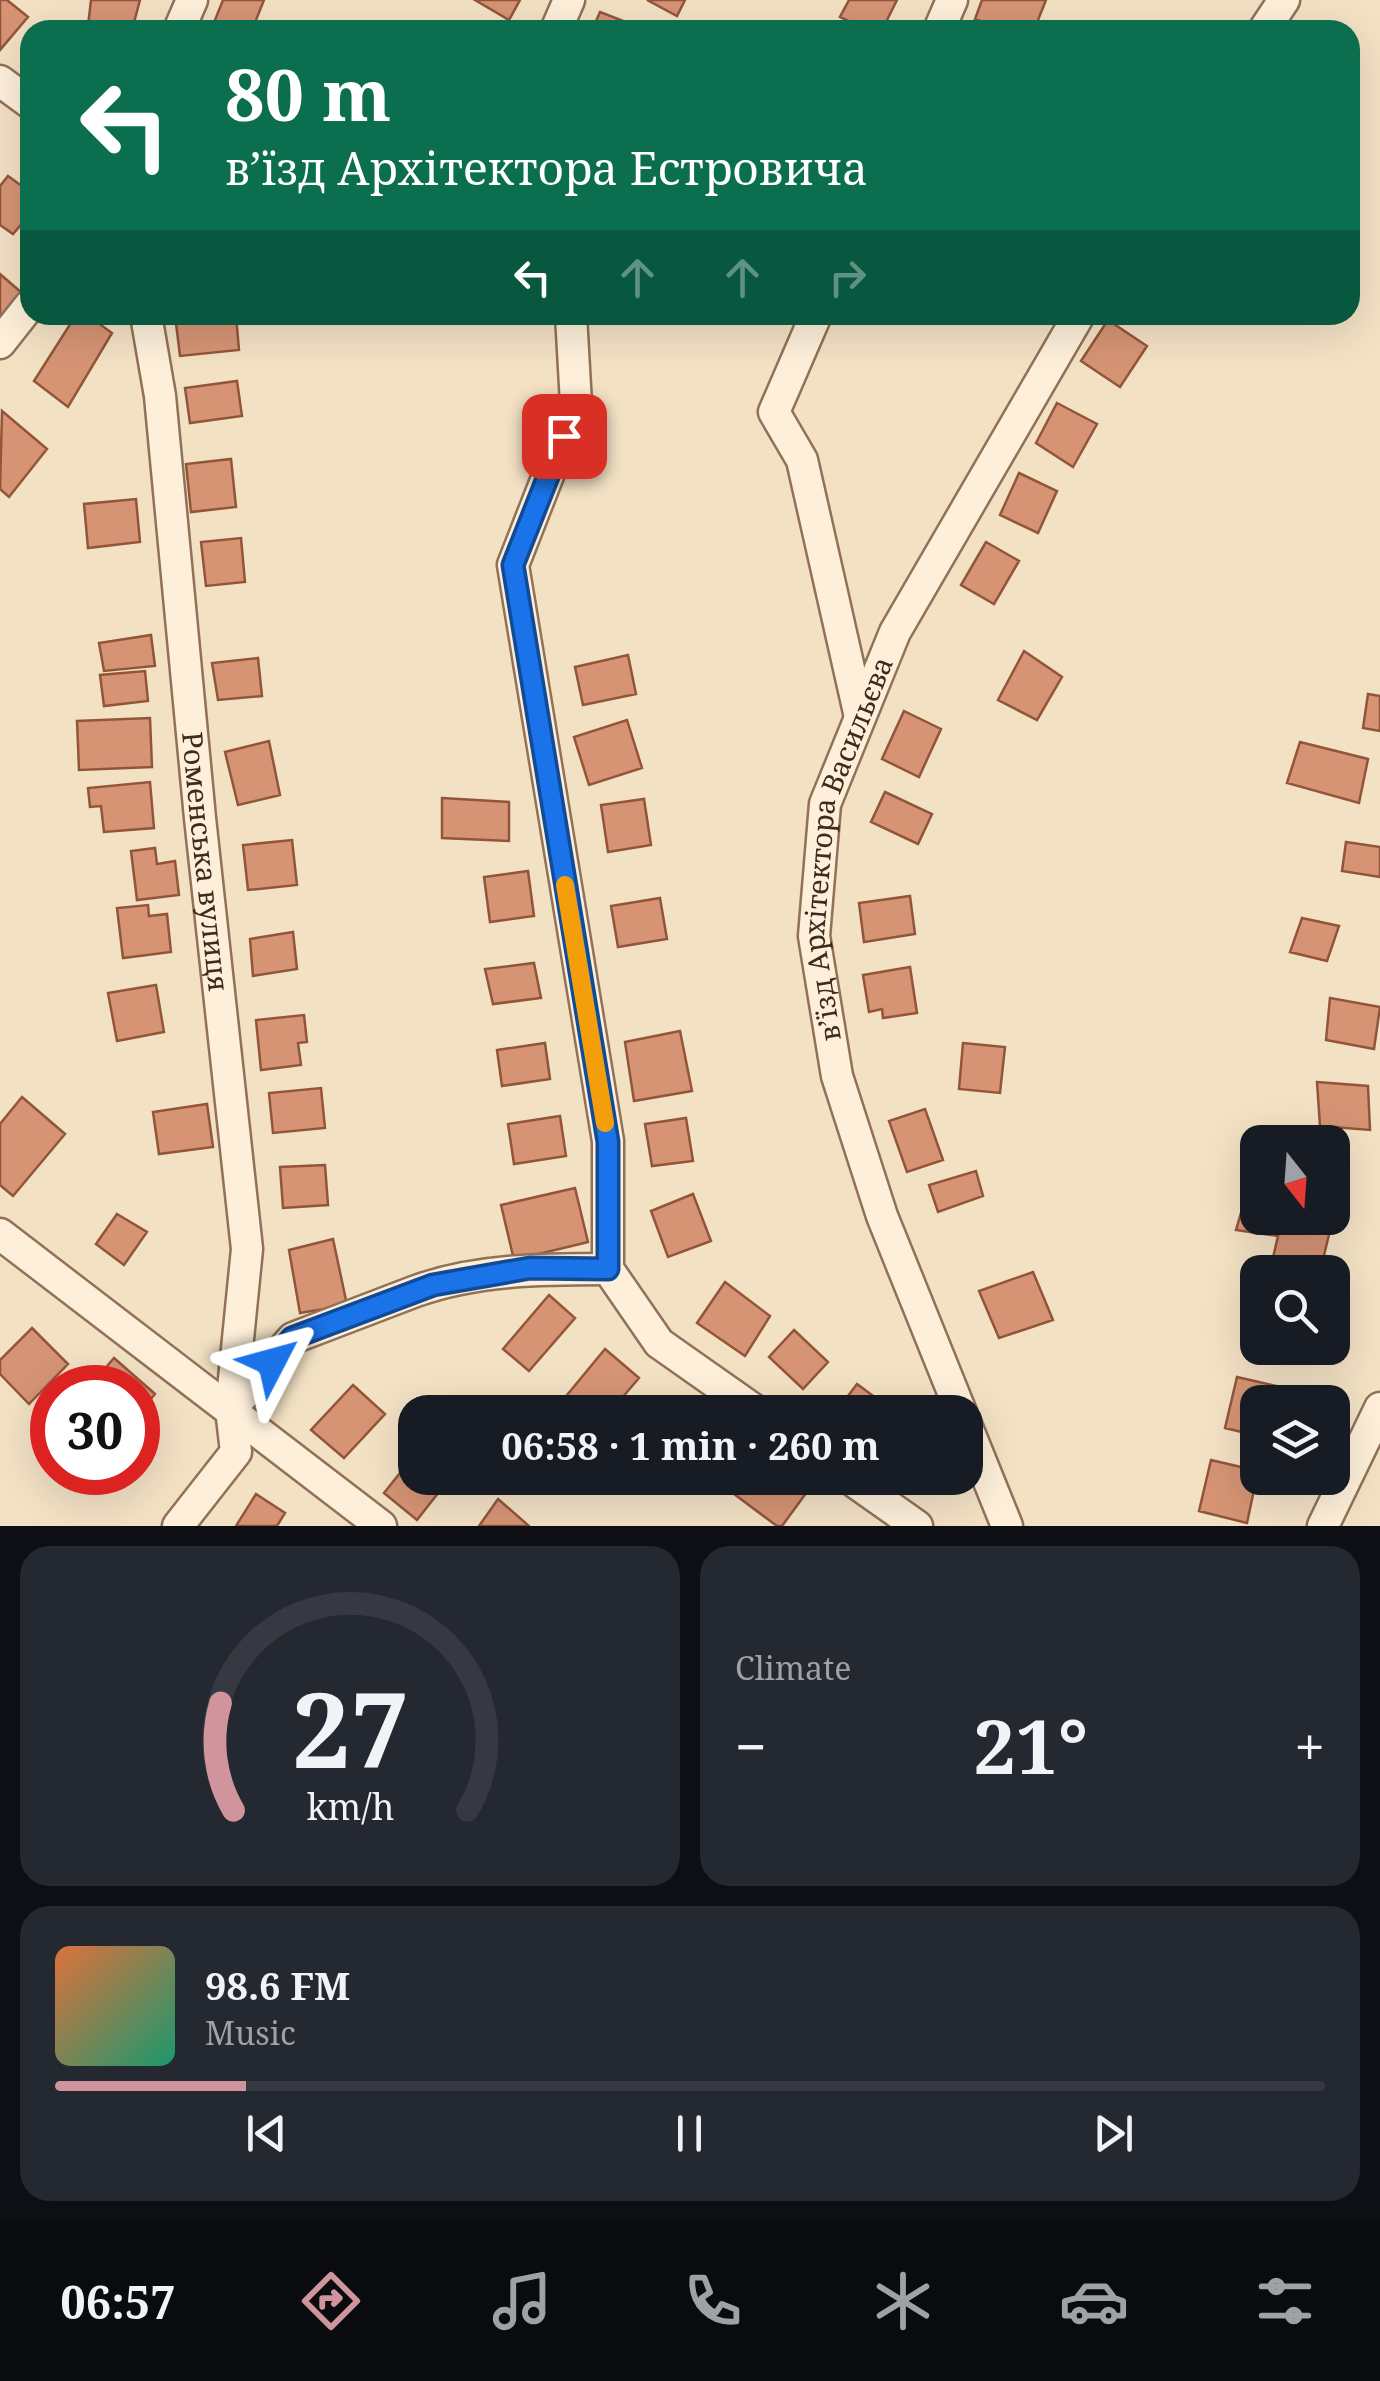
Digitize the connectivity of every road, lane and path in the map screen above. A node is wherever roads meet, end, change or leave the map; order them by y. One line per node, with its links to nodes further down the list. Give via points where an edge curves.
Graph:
1 (20, 318): 6 (street)
2 (148, 325): 13 (street, Роменська вулиця, via 246,1248)
3 (572, 325): 9 (street, via 576,404 513,565 608,1142)
4 (812, 325): 7 (street, via 774,412 802,460)
5 (1074, 325): 7 (street, в’їзд Архітектора Васильєва, via 895,632)
6 (0, 343)
7 (860, 717): 11 (street, в’їзд Архітектора Васильєва, via 825,804 814,936 838,1076 882,1216)
8 (0, 1234): 13 (street)
9 (608, 1269): 10 (street, via 659,1343); 13 (street, via 530,1268 433,1285 292,1338)
10 (733, 1395)
11 (954, 1395)
12 (1380, 1408): 20 (street)
13 (231, 1409): 16 (street, Роменська вулиця, via 236,1452); 17 (street)
14 (983, 1467): 19 (street)
15 (873, 1495): 18 (street)
16 (178, 1526)
17 (381, 1526)
18 (918, 1526)
19 (1007, 1526)
20 (1323, 1526)

